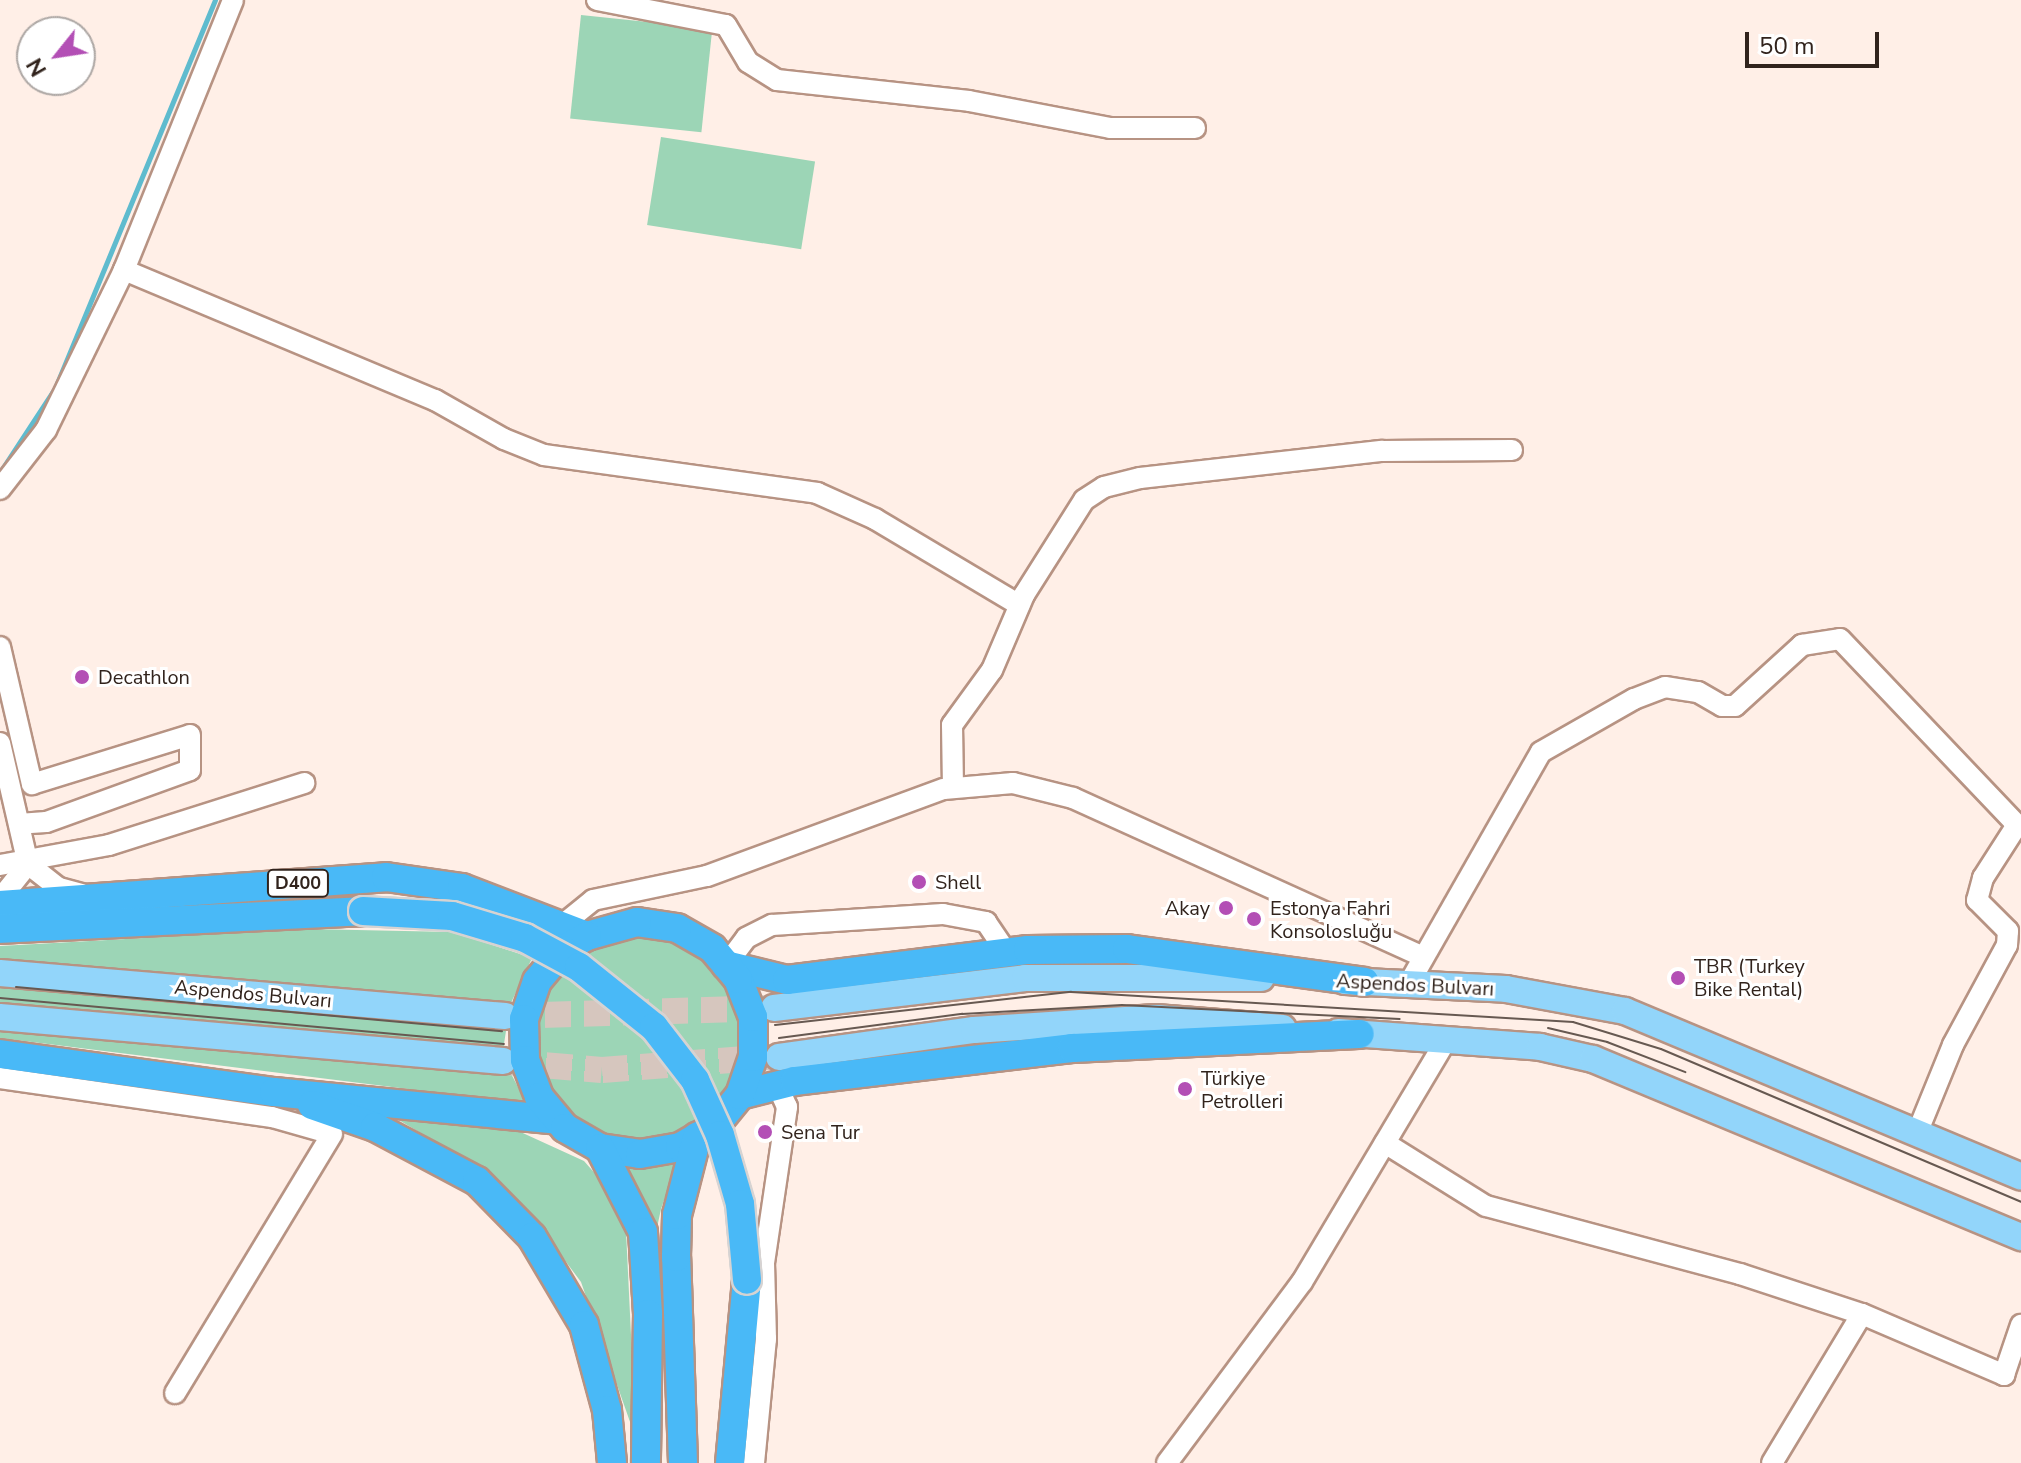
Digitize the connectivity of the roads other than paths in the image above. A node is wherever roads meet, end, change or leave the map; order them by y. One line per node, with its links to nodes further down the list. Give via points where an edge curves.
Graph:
1 (233, 0): 4 (street)
2 (597, 0): 3 (street, via 726,25 748,62 777,80 969,101 1110,128)
3 (1195, 128)
4 (124, 270): 6 (street, via 46,430); 7 (street, via 435,400 544,455 817,493 875,519)
5 (1512, 450): 7 (street, via 1382,451 1140,478 1104,487 1084,500)
6 (0, 489)
7 (1019, 605): 11 (street, via 992,670 952,725)
8 (0, 647): 13 (street, via 32,784 190,735 190,770 46,822)
9 (0, 743): 13 (street)
10 (304, 783): 14 (street, via 109,845)
11 (953, 788): 19 (street, via 707,876 593,900); 21 (street, via 1013,783 1073,798)
12 (2019, 822): 21 (street, via 1840,639 1802,645 1735,706 1665,687 1541,752); 39 (street, via 1983,878 1977,900 2008,931 2007,945 1953,1045)
13 (19, 824): 14 (street)
14 (27, 862): 15 (street); 16 (street, via 59,888); 17 (street)
15 (0, 865)
16 (94, 897): 17 (highway, D400); 19 (highway, D400, via 386,877 462,888)
17 (0, 902)
18 (0, 929): 52 (highway, bridge, via 363,911 452,916 525,938 579,967 654,1027 695,1080 720,1135 740,1204 747,1280)
19 (574, 931): 22 (highway, via 637,922 677,928 712,948); 38 (highway, via 537,981 524,1019 525,1060 539,1097)
20 (1007, 953): 22 (highway, via 787,980); 22 (street, via 986,922 943,914 772,925 746,938); 24 (highway, via 1127,949)
21 (1423, 957): 25 (street)
22 (726, 965): 37 (highway, via 738,979 753,1017 753,1057)
23 (0, 973): 27 (main road, Aspendos Bulvarı)
24 (1365, 982): 25 (main road, Aspendos Bulvarı); 26 (main road, Aspendos Bulvarı, via 1168,975 1025,978)
25 (1408, 985): 39 (main road, Aspendos Bulvarı, via 1567,996 1625,1011)
26 (774, 1008)
27 (505, 1016)
28 (0, 1017): 33 (main road)
29 (1360, 1034): 30 (main road); 32 (main road, via 1156,1018 974,1030); 35 (highway, via 1072,1048)
30 (1446, 1040): 41 (street); 44 (main road, via 1540,1047 1593,1059)
31 (0, 1054): 36 (highway)
32 (779, 1057)
33 (503, 1061)
34 (0, 1078): 48 (street, via 272,1117 332,1134)
35 (777, 1085): 37 (highway); 53 (street, via 787,1107 764,1263 766,1339)
36 (274, 1092): 38 (highway); 49 (highway, via 375,1127 477,1181 532,1237 584,1325 607,1410)
37 (740, 1095): 40 (highway, via 714,1127)
38 (558, 1120): 42 (highway)
39 (1917, 1133): 43 (main road, Aspendos Bulvarı)
40 (697, 1137): 42 (highway, via 680,1147 640,1154); 51 (highway, via 677,1215)
41 (1385, 1143): 45 (street, via 1486,1206 1740,1274); 54 (street, via 1302,1282)
42 (600, 1148): 50 (highway, via 643,1232)
43 (2021, 1177)
44 (2021, 1237)
45 (1862, 1314): 47 (street); 55 (street)
46 (2021, 1325): 47 (street)
47 (2013, 1378)
48 (175, 1393)
49 (612, 1463)
50 (646, 1463)
51 (683, 1463)
52 (730, 1463)
53 (754, 1463)
54 (1167, 1463)
55 (1772, 1463)

